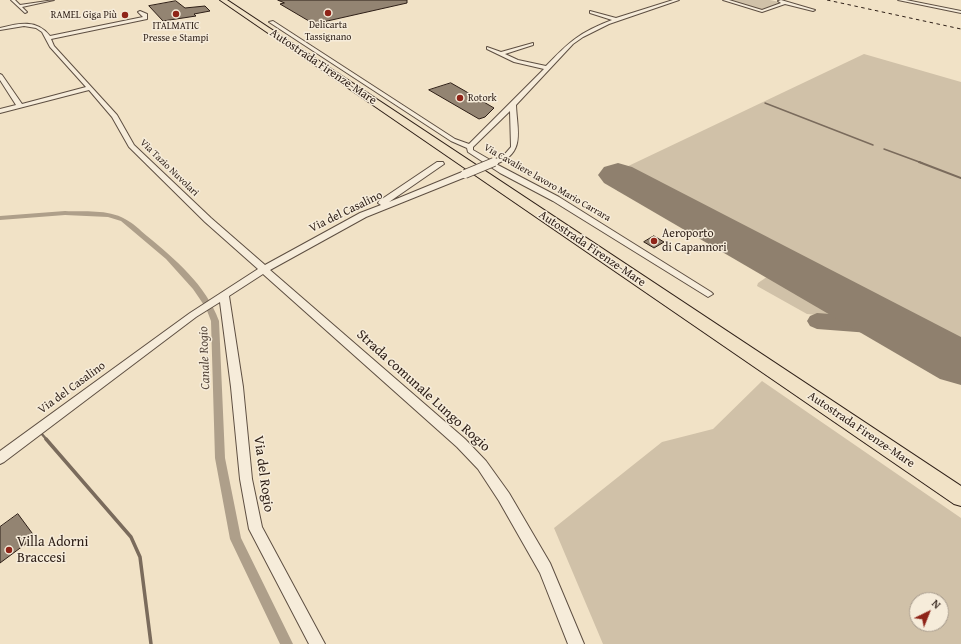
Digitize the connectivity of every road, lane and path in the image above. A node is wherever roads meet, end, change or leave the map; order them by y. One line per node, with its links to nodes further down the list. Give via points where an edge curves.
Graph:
1 (34, 0): 10 (street)
2 (52, 0): 10 (street)
3 (223, 0): 39 (highway, Autostrada Firenze-Mare)
4 (228, 0): 38 (highway, Autostrada Firenze-Mare)
5 (677, 0): 17 (street)
6 (726, 0): 9 (street, via 762,11)
7 (777, 0): 9 (street)
8 (900, 0): 11 (street)
9 (786, 2): 12 (street)
10 (16, 3): 19 (street, Via Tazio Nuvolari)
11 (940, 9): 15 (street); 16 (street)
12 (813, 10)
13 (140, 12): 21 (street, via 145,18)
14 (592, 12): 17 (street)
15 (961, 12)
16 (961, 17)
17 (618, 20): 25 (street, via 578,37)
18 (271, 22): 31 (street, via 453,140)
19 (33, 25): 20 (street); 21 (street, Via Tazio Nuvolari)
20 (0, 29)
21 (48, 38): 27 (street, Via Tazio Nuvolari, via 52,46)
22 (531, 44): 24 (street)
23 (488, 48): 24 (street)
24 (502, 53): 25 (street, via 518,61)
25 (548, 68): 28 (street)
26 (0, 76): 29 (street)
27 (91, 88): 29 (street); 34 (street, Via Tazio Nuvolari, via 115,116 131,146 208,220)
28 (513, 105): 31 (street, Via Cavaliere lavoro Mario Carrara); 33 (street, Via del Casalino, bridge, via 514,147 508,156)
29 (20, 106): 30 (street)
30 (0, 111)
31 (470, 147): 35 (street, Via Cavaliere lavoro Mario Carrara, via 470,151 481,159 553,197)
32 (440, 164): 33 (street)
33 (363, 215): 34 (street, Via del Casalino)
34 (264, 269): 36 (street, Via del Casalino); 41 (street, Strada comunale Lungo Rogio, via 461,443 482,465 545,568)
35 (708, 294)
36 (219, 298): 37 (street, Via del Casalino); 40 (street, Via del Rogio, via 237,387 246,479 256,528)
37 (0, 458)
38 (961, 485)
39 (961, 497)
40 (317, 644)
41 (576, 644)

